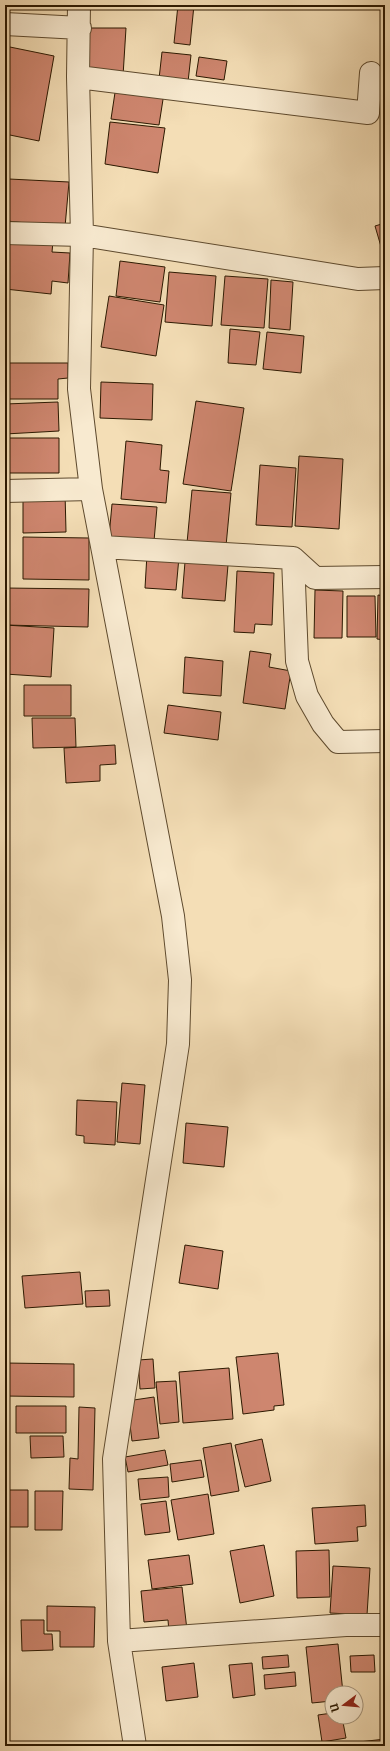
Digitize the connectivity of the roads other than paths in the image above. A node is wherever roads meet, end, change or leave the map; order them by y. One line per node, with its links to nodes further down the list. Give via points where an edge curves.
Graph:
1 (79, 5): 3 (street)
2 (5, 24): 3 (street)
3 (80, 28): 5 (street)
4 (371, 73): 5 (street, via 368,113)
5 (78, 77): 7 (street)
6 (5, 233): 7 (street)
7 (82, 235): 8 (street, via 358,279); 9 (street, via 79,388)
8 (385, 278)
9 (91, 489): 10 (street); 11 (street)
10 (5, 491)
11 (102, 547): 12 (street); 16 (street, via 173,916 180,980 178,1044 114,1459)
12 (293, 558): 13 (street, via 315,578); 14 (street, via 297,661 307,696 322,724 338,742)
13 (385, 577)
14 (385, 741)
15 (385, 1625): 16 (street, via 346,1625)
16 (119, 1641): 17 (street)
17 (135, 1746)

